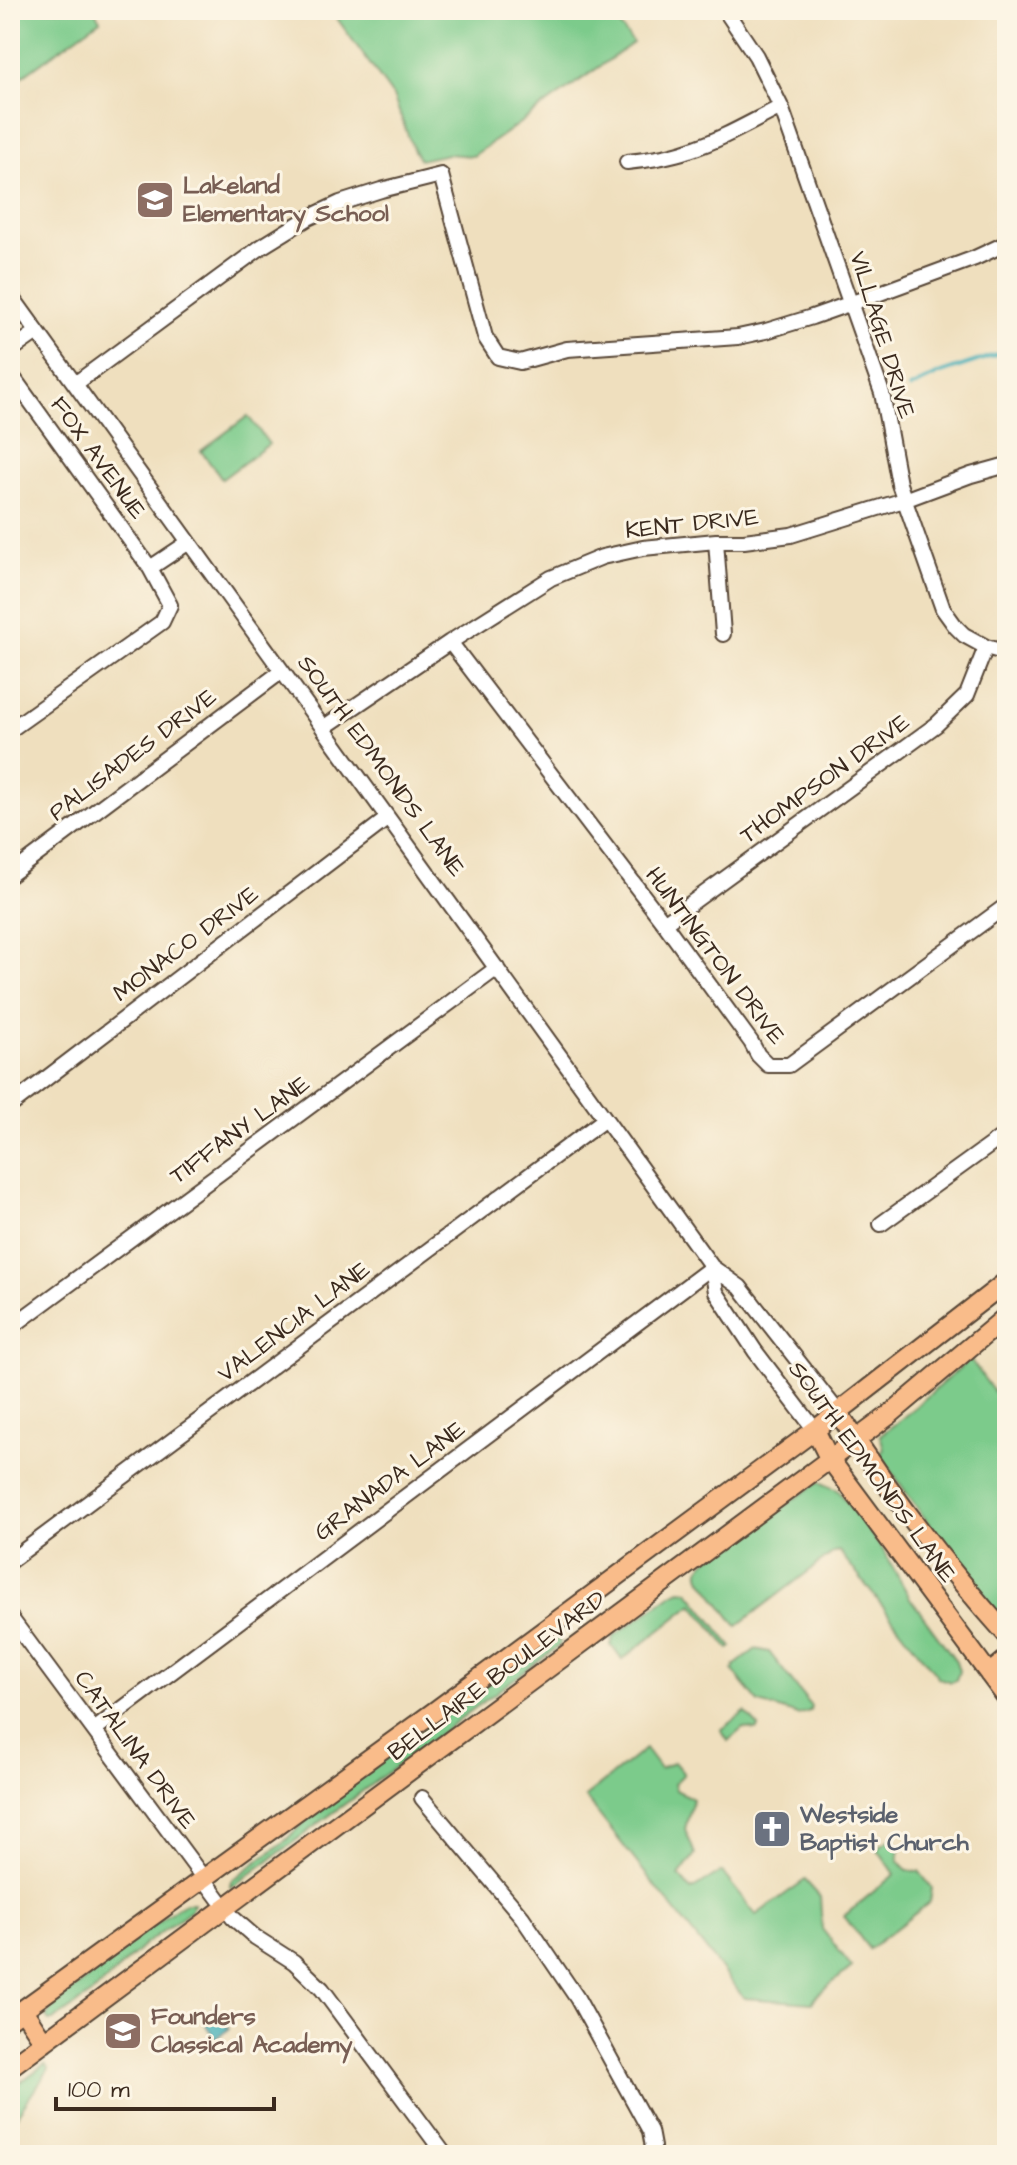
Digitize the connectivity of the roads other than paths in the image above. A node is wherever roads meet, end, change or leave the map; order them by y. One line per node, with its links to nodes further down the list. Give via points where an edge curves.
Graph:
1 (725, 10): 2 (street, VILLAGE DRIVE)
2 (781, 107): 3 (street, via 691,150); 6 (street, VILLAGE DRIVE)
3 (627, 162)
4 (1007, 243): 6 (street)
5 (10, 294): 7 (street, SOUTH EDMONDS LANE)
6 (851, 302): 10 (street, via 738,337 567,349 520,362 498,357 485,337 441,175 353,199 308,218); 12 (street, VILLAGE DRIVE, via 882,393)
7 (37, 332): 8 (street); 10 (street, SOUTH EDMONDS LANE)
8 (10, 351)
9 (10, 373): 15 (street, FOX AVENUE)
10 (75, 384): 14 (street, SOUTH EDMONDS LANE)
11 (1007, 465): 12 (street, KENT DRIVE)
12 (904, 500): 13 (street, KENT DRIVE, via 791,535); 18 (street, VILLAGE DRIVE, via 943,609 964,635)
13 (716, 541): 16 (street); 17 (street, KENT DRIVE, via 602,557 551,578)
14 (189, 542): 15 (street); 20 (street, SOUTH EDMONDS LANE)
15 (150, 568): 22 (street, FOX AVENUE, via 170,605 162,622)
16 (723, 634)
17 (450, 642): 21 (street, KENT DRIVE); 26 (street, HUNTINGTON DRIVE)
18 (986, 647): 19 (street, VILLAGE DRIVE); 26 (street, THOMPSON DRIVE, via 967,695 936,725)
19 (1007, 653)
20 (282, 671): 21 (street, SOUTH EDMONDS LANE); 24 (street, PALISADES DRIVE)
21 (323, 728): 23 (street, SOUTH EDMONDS LANE)
22 (10, 730)
23 (388, 818): 27 (street, SOUTH EDMONDS LANE); 28 (street, MONACO DRIVE)
24 (10, 875)
25 (1007, 905): 26 (street, HUNTINGTON DRIVE, via 789,1065 768,1065 758,1055)
26 (664, 923)
27 (497, 968): 29 (street, SOUTH EDMONDS LANE); 35 (street, TIFFANY LANE)
28 (10, 1106)
29 (605, 1119): 32 (street, SOUTH EDMONDS LANE); 40 (street, VALENCIA LANE)
30 (1007, 1133): 31 (street)
31 (881, 1224)
32 (712, 1267): 36 (street, SOUTH EDMONDS LANE, via 740,1287); 37 (street, SOUTH EDMONDS LANE, via 716,1292); 48 (street, GRANADA LANE)
33 (1007, 1281): 36 (main road, BELLAIRE BOULEVARD)
34 (1007, 1316): 38 (main road, BELLAIRE BOULEVARD)
35 (10, 1328)
36 (838, 1412): 37 (main road, BELLAIRE BOULEVARD); 38 (main road, SOUTH EDMONDS LANE)
37 (815, 1430): 39 (main road, SOUTH EDMONDS LANE); 41 (main road, BELLAIRE BOULEVARD)
38 (855, 1439): 39 (main road, BELLAIRE BOULEVARD); 43 (main road, SOUTH EDMONDS LANE, via 965,1588)
39 (829, 1458): 44 (main road, BELLAIRE BOULEVARD); 46 (main road, SOUTH EDMONDS LANE)
40 (10, 1561)
41 (566, 1615): 44 (main road); 50 (main road, BELLAIRE BOULEVARD)
42 (10, 1617): 48 (street, CATALINA DRIVE)
43 (1007, 1635)
44 (585, 1639): 51 (main road, BELLAIRE BOULEVARD)
45 (1007, 1659): 46 (main road)
46 (989, 1674): 47 (main road, SOUTH EDMONDS LANE)
47 (1007, 1698)
48 (94, 1730): 50 (street, CATALINA DRIVE)
49 (422, 1798): 56 (street, via 522,1917 577,1998 650,2131)
50 (204, 1880): 51 (street, CATALINA DRIVE); 52 (main road, BELLAIRE BOULEVARD)
51 (225, 1908): 53 (main road, BELLAIRE BOULEVARD); 55 (street, CATALINA DRIVE, via 322,1989)
52 (16, 2015): 53 (main road)
53 (44, 2042): 54 (main road, BELLAIRE BOULEVARD)
54 (10, 2067)
55 (445, 2155)
56 (649, 2155)

